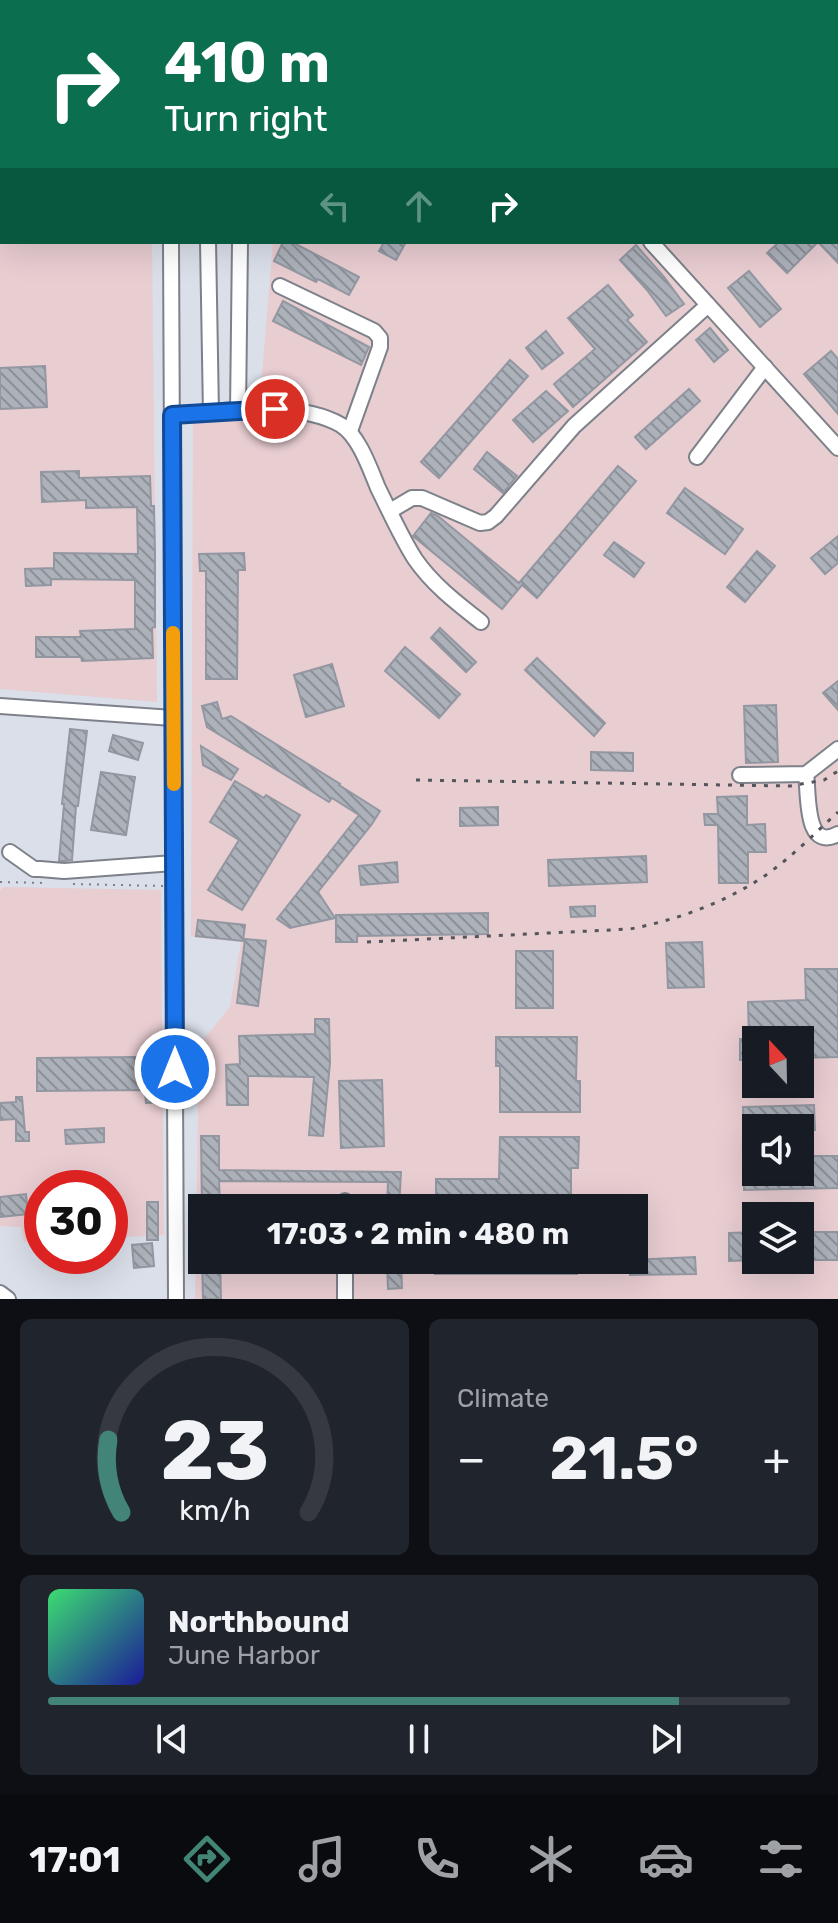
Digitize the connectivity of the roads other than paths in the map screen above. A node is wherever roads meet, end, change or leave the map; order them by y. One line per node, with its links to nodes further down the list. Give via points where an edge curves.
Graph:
1 (171, 244): 10 (street)
2 (208, 244): 9 (street)
3 (240, 244): 8 (street)
4 (653, 244): 6 (street)
5 (280, 286): 11 (street, via 380,338)
6 (708, 305): 7 (street); 14 (street, via 574,426 488,522 422,498)
7 (765, 367): 12 (street); 13 (street)
8 (238, 411): 9 (street); 11 (street, via 299,410)
9 (211, 413): 10 (street)
10 (172, 415): 17 (street)
11 (350, 431): 14 (street)
12 (838, 448)
13 (697, 457)
14 (390, 511): 15 (street, via 430,578)
15 (481, 622)
16 (0, 706): 17 (street)
17 (173, 718): 23 (street)
18 (838, 749): 19 (street)
19 (806, 774): 20 (street); 21 (street, via 814,830 824,837)
20 (740, 775)
21 (838, 834)
22 (10, 852): 23 (street, via 34,869)
23 (174, 863): 27 (street)
24 (345, 1274): 28 (street)
25 (0, 1293): 26 (street)
26 (8, 1299)
27 (176, 1299)
28 (345, 1299)

